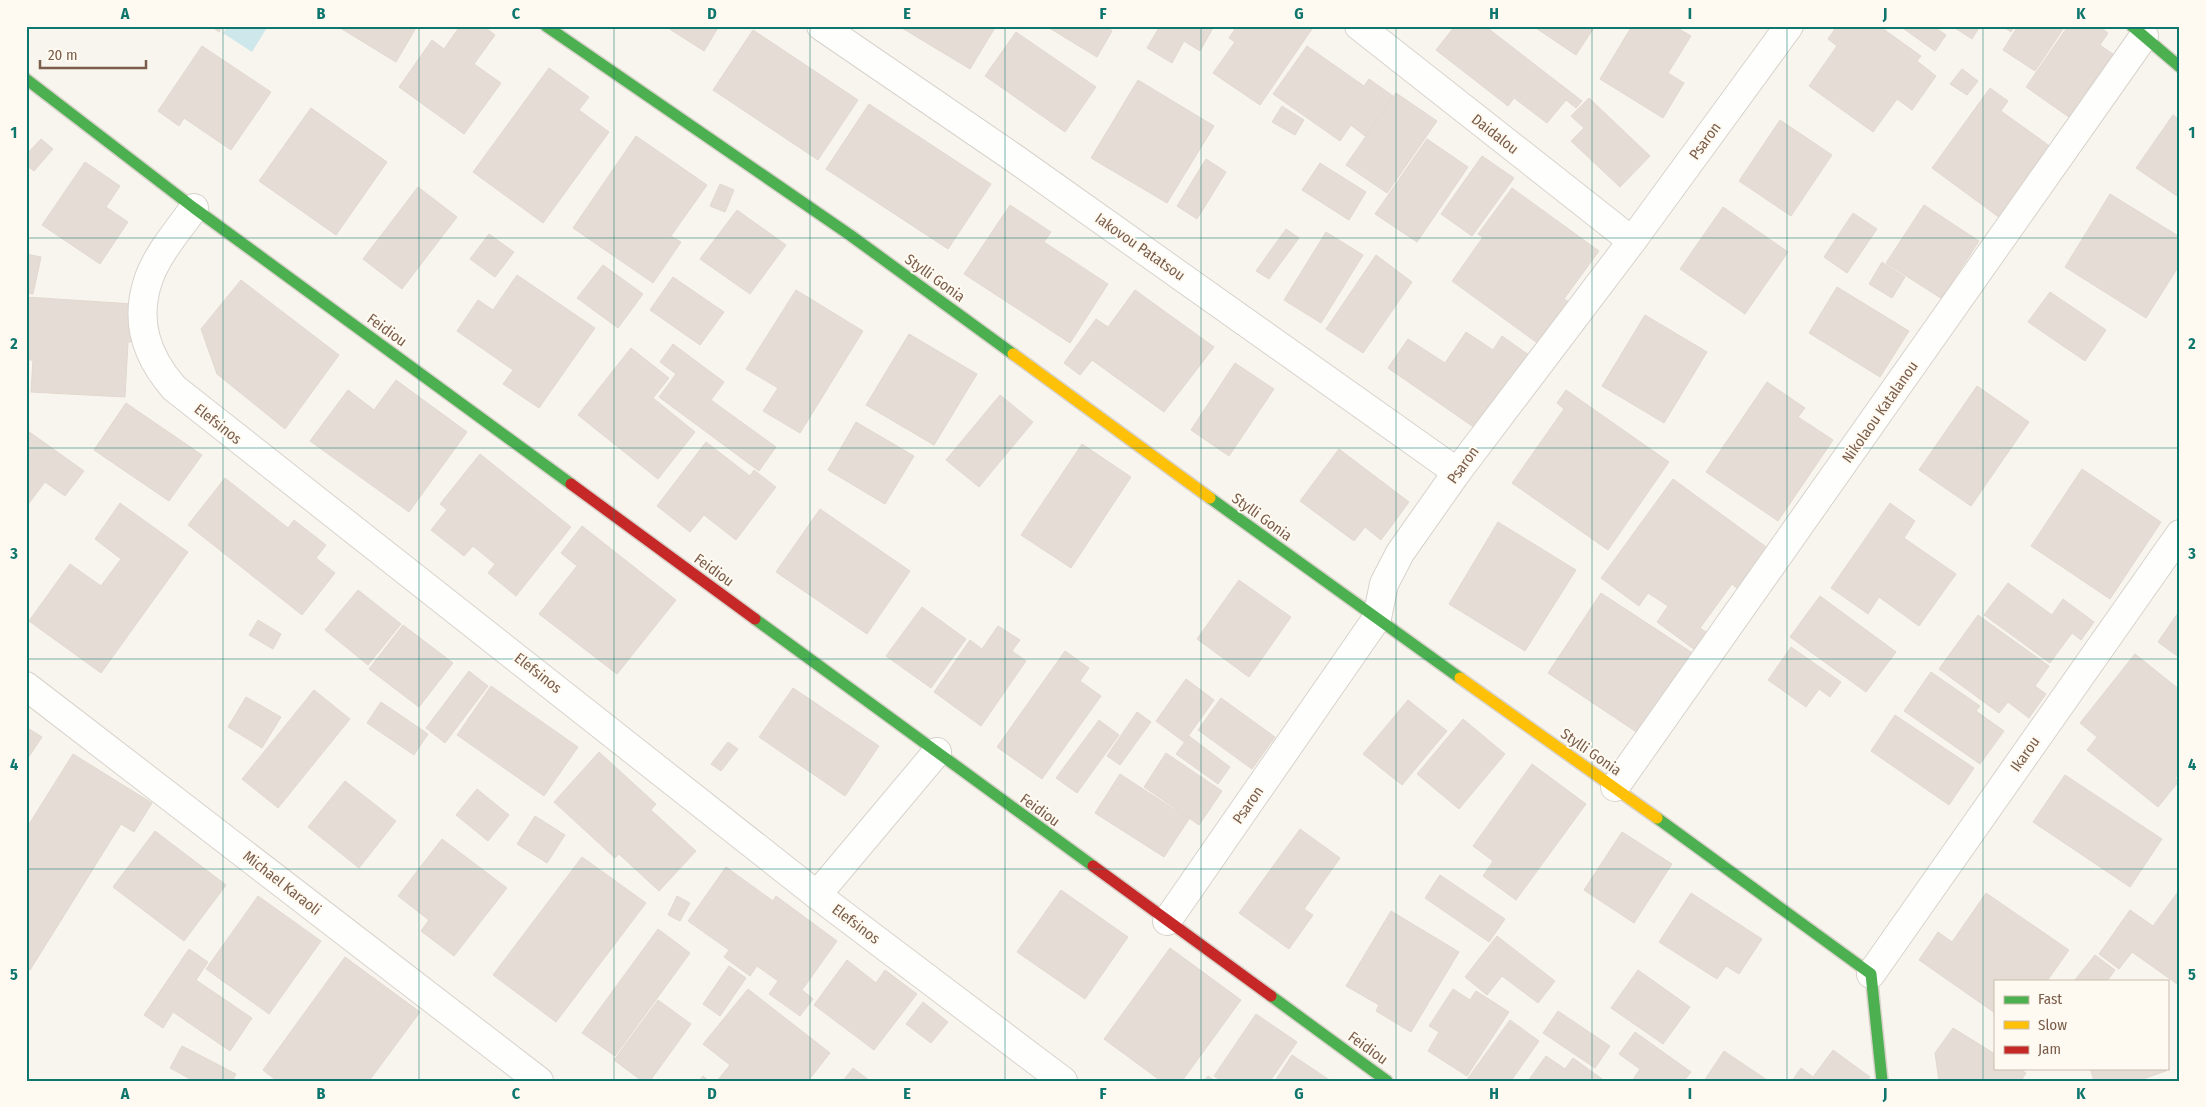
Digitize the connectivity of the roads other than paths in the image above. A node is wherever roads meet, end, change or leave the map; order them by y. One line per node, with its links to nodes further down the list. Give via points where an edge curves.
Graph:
1 (546, 26): 12 (street, Stylli Gonia, via 850,235)
2 (820, 26): 10 (street, Iakovou Patatsou, via 1014,158)
3 (1359, 26): 9 (street, Daidalou)
4 (1788, 26): 9 (street, Psaron)
5 (2138, 31): 6 (street); 15 (street, Nikolaou Katalanou)
6 (2180, 67)
7 (26, 79): 8 (street, Feidiou)
8 (194, 208): 14 (street, Feidiou); 16 (street, Elefsinos, via 149,278 145,299 147,346 162,374 174,388)
9 (1632, 242): 10 (street, Psaron)
10 (1456, 472): 12 (street, Psaron, via 1400,553 1384,584)
11 (2180, 534): 18 (street, Ikarou)
12 (1377, 618): 15 (street, Stylli Gonia); 17 (street, Psaron)
13 (26, 686): 19 (street, Michael Karaoli)
14 (937, 752): 16 (street); 17 (street, Feidiou)
15 (1615, 787): 18 (street, Stylli Gonia)
16 (817, 895): 20 (street, Elefsinos)
17 (1167, 921): 21 (street, Feidiou)
18 (1870, 974): 22 (street)
19 (538, 1081)
20 (1063, 1081)
21 (1387, 1081)
22 (1882, 1081)

